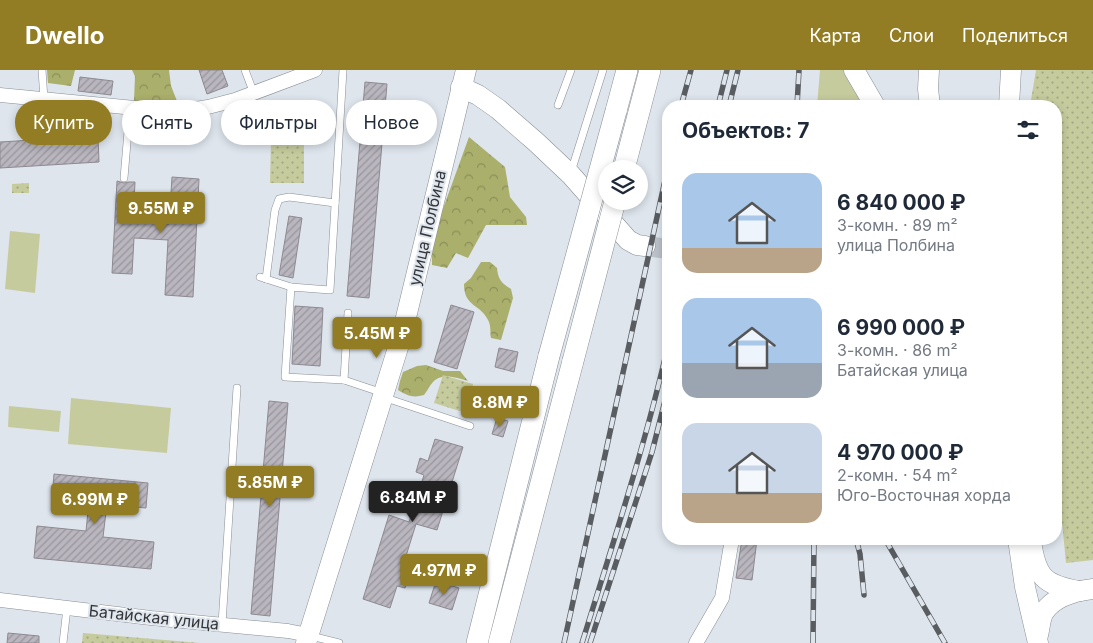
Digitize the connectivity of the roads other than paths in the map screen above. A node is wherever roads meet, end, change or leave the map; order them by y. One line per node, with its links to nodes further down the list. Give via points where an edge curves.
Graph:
1 (42, 70): 15 (lane)
2 (245, 70): 13 (lane)
3 (315, 70): 13 (street)
4 (344, 70): 26 (lane)
5 (571, 70): 19 (lane)
6 (603, 70): 24 (lane)
7 (627, 70): 46 (main road, bridge, via 549,356)
8 (650, 70): 23 (main road)
9 (854, 70): 16 (main road)
10 (929, 70): 17 (main road)
11 (1011, 70): 18 (main road)
12 (464, 78): 24 (main road, via 478,95); 33 (main road, улица Полбина, via 401,338)
13 (254, 94): 20 (street)
14 (0, 95): 15 (street)
15 (44, 99): 21 (street)
16 (872, 100)
17 (929, 100)
18 (1008, 100)
19 (558, 105)
20 (211, 106)
21 (122, 107)
22 (127, 145): 25 (lane)
23 (626, 160)
24 (571, 175): 28 (main road)
25 (124, 178)
26 (336, 203): 29 (lane, via 330,290); 29 (lane, via 290,197 279,199 263,278)
27 (613, 210): 47 (main road, bridge)
28 (636, 243)
29 (291, 287): 31 (lane, via 285,377)
30 (348, 313): 31 (lane)
31 (344, 380): 33 (lane)
32 (237, 388): 41 (lane)
33 (383, 395): 34 (lane); 42 (main road, улица Полбина)
34 (470, 426)
35 (731, 545): 48 (street, via 722,598)
36 (1019, 545): 43 (main road)
37 (1031, 545): 38 (main road, via 1033,559 1043,578 1059,586)
38 (1086, 590): 43 (main road, via 1051,604 1043,614)
39 (0, 600): 40 (street, Батайская улица)
40 (67, 608): 41 (street, Батайская улица); 44 (lane)
41 (222, 624): 42 (street, Батайская улица, via 288,631)
42 (307, 639): 45 (lane)
43 (1038, 641)
44 (63, 643)
45 (339, 643)
46 (477, 643)
47 (499, 643)
48 (696, 643)

